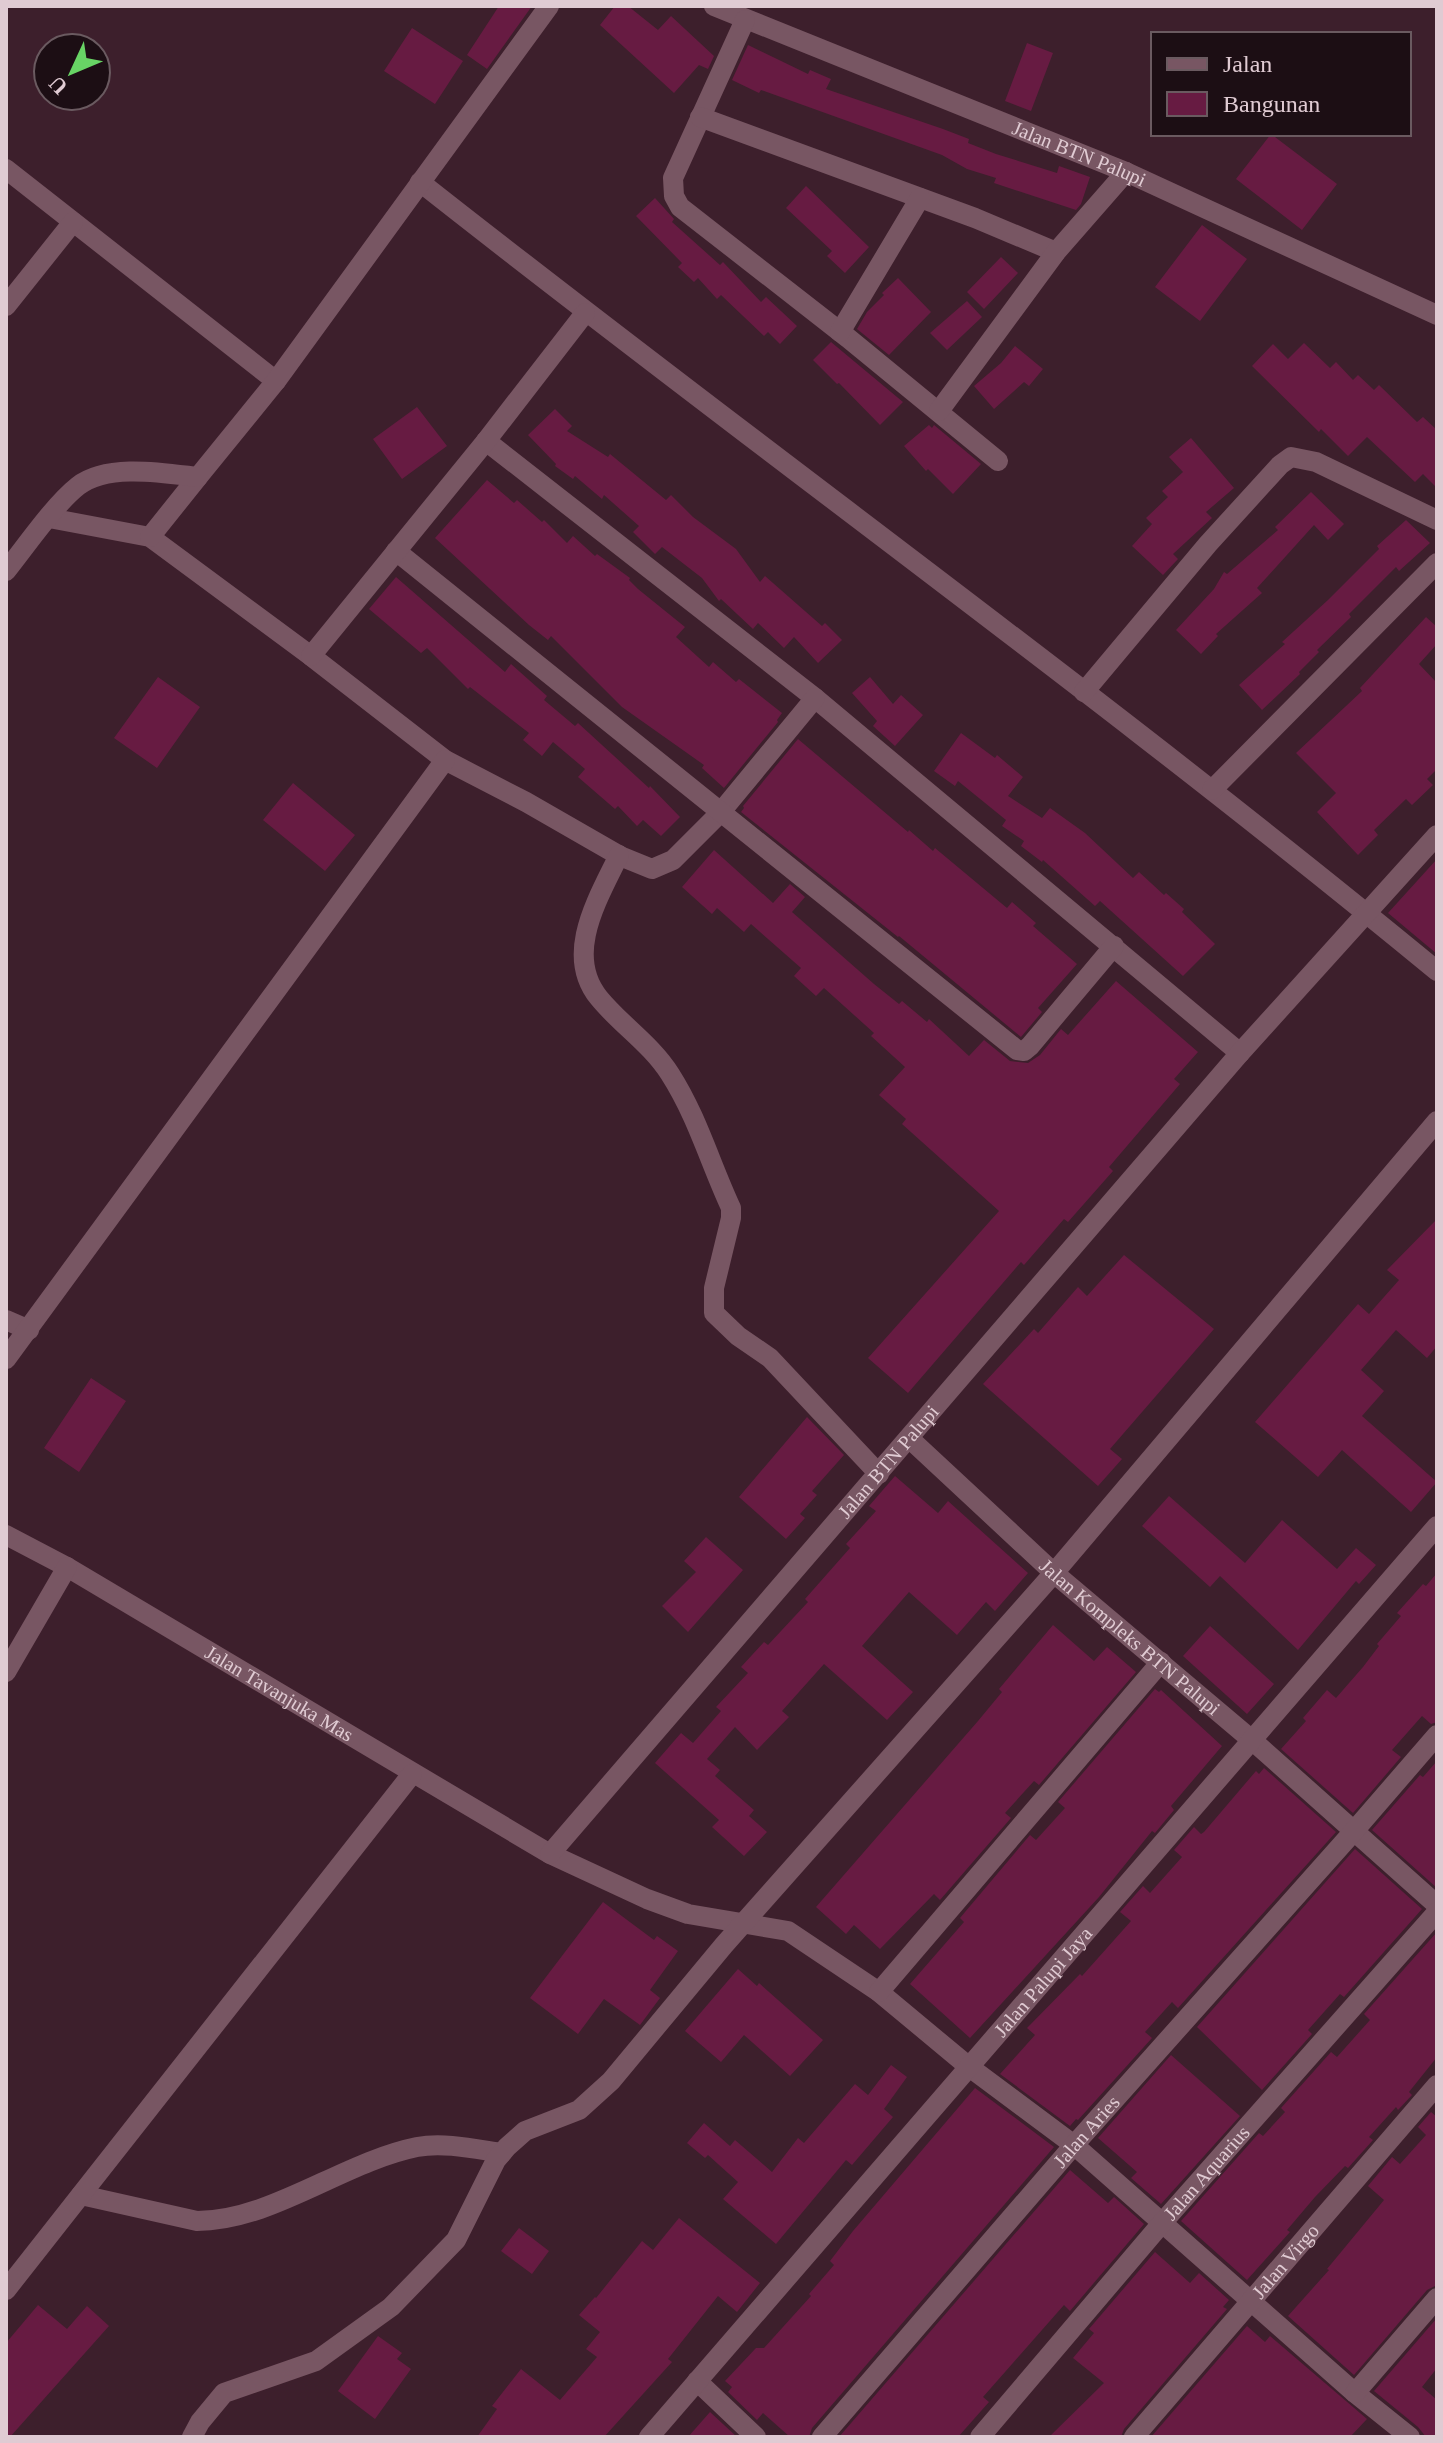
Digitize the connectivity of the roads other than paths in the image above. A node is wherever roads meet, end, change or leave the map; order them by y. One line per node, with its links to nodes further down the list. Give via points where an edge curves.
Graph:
1 (549, 6): 7 (street)
2 (714, 6): 3 (street, Jalan BTN Palupi)
3 (745, 20): 4 (street); 6 (street, Jalan BTN Palupi)
4 (700, 117): 8 (street); 14 (street, via 673,178 680,207)
5 (6, 169): 9 (street)
6 (1126, 172): 10 (street); 13 (street, Jalan BTN Palupi)
7 (420, 182): 12 (street); 15 (street)
8 (920, 198): 10 (street); 14 (street)
9 (73, 222): 11 (street); 15 (street)
10 (1056, 252): 16 (street)
11 (6, 306)
12 (585, 313): 17 (street); 27 (street)
13 (1437, 315)
14 (840, 332): 16 (street)
15 (276, 381): 19 (street)
16 (939, 411): 18 (street)
17 (486, 441): 23 (street); 28 (street)
18 (998, 461)
19 (198, 477): 20 (street, via 133,471 98,476 79,484); 22 (street)
20 (49, 518): 22 (street); 25 (street)
21 (1437, 520): 27 (street, via 1316,462 1291,457 1208,544)
22 (150, 537): 26 (street)
23 (396, 551): 26 (street); 31 (street)
24 (1437, 563): 30 (street)
25 (6, 571)
26 (311, 656): 29 (street)
27 (1084, 692): 30 (street)
28 (815, 698): 31 (street); 35 (street)
29 (445, 760): 33 (street); 40 (street)
30 (1212, 790): 34 (street)
31 (720, 813): 33 (street, via 673,860 652,869); 35 (street, via 1020,1052)
32 (1437, 835): 34 (street, Jalan BTN Palupi)
33 (619, 855): 43 (street, via 590,916 586,969 600,999 649,1047 685,1098 731,1208 714,1313 770,1358)
34 (1367, 913): 36 (street); 37 (street, Jalan BTN Palupi)
35 (1114, 946): 37 (street)
36 (1437, 971)
37 (1240, 1053): 42 (street, Jalan BTN Palupi)
38 (1437, 1121): 47 (street)
39 (6, 1320): 40 (street)
40 (29, 1330): 41 (street)
41 (6, 1359)
42 (910, 1439): 43 (street, Jalan BTN Palupi); 47 (street, Jalan Kompleks BTN Palupi)
43 (879, 1474): 54 (street, Jalan BTN Palupi)
44 (1437, 1526): 51 (street, Jalan Palupi Jaya)
45 (6, 1535): 46 (street, Jalan Tavanjuka Mas)
46 (67, 1567): 49 (street); 52 (street, Jalan Tavanjuka Mas)
47 (1054, 1573): 48 (street, Jalan Kompleks BTN Palupi); 57 (street)
48 (1161, 1662): 51 (street, Jalan Kompleks BTN Palupi); 58 (street)
49 (6, 1672)
50 (1437, 1735): 53 (street)
51 (1253, 1741): 53 (street, Jalan Kompleks BTN Palupi); 59 (street, Jalan Palupi Jaya)
52 (412, 1774): 54 (street, Jalan Tavanjuka Mas); 63 (street)
53 (1354, 1831): 55 (street, Jalan Kompleks BTN Palupi); 61 (street, Jalan Aries)
54 (550, 1854): 57 (street, via 688,1914)
55 (1437, 1905)
56 (1437, 1912): 64 (street, Jalan Aquarius)
57 (745, 1924): 58 (street, via 788,1931); 62 (street, via 593,2099 571,2115 525,2131)
58 (879, 1992): 59 (street)
59 (968, 2066): 61 (street); 68 (street, Jalan Palupi Jaya)
60 (1437, 2085): 67 (street, Jalan Virgo)
61 (1074, 2145): 64 (street); 73 (street, Jalan Aries)
62 (502, 2153): 63 (street, via 439,2145 415,2148 376,2158 217,2221); 70 (street, via 456,2240 391,2307 316,2361 224,2393)
63 (81, 2195): 65 (street)
64 (1162, 2223): 67 (street); 74 (street, Jalan Aquarius)
65 (6, 2290)
66 (1437, 2298): 69 (street)
67 (1251, 2300): 69 (street); 75 (street, Jalan Virgo)
68 (697, 2381): 71 (street, Jalan Palupi Jaya); 72 (street)
69 (1355, 2393): 76 (street)
70 (192, 2437)
71 (649, 2437)
72 (756, 2437)
73 (822, 2437)
74 (980, 2437)
75 (1134, 2437)
76 (1410, 2437)

